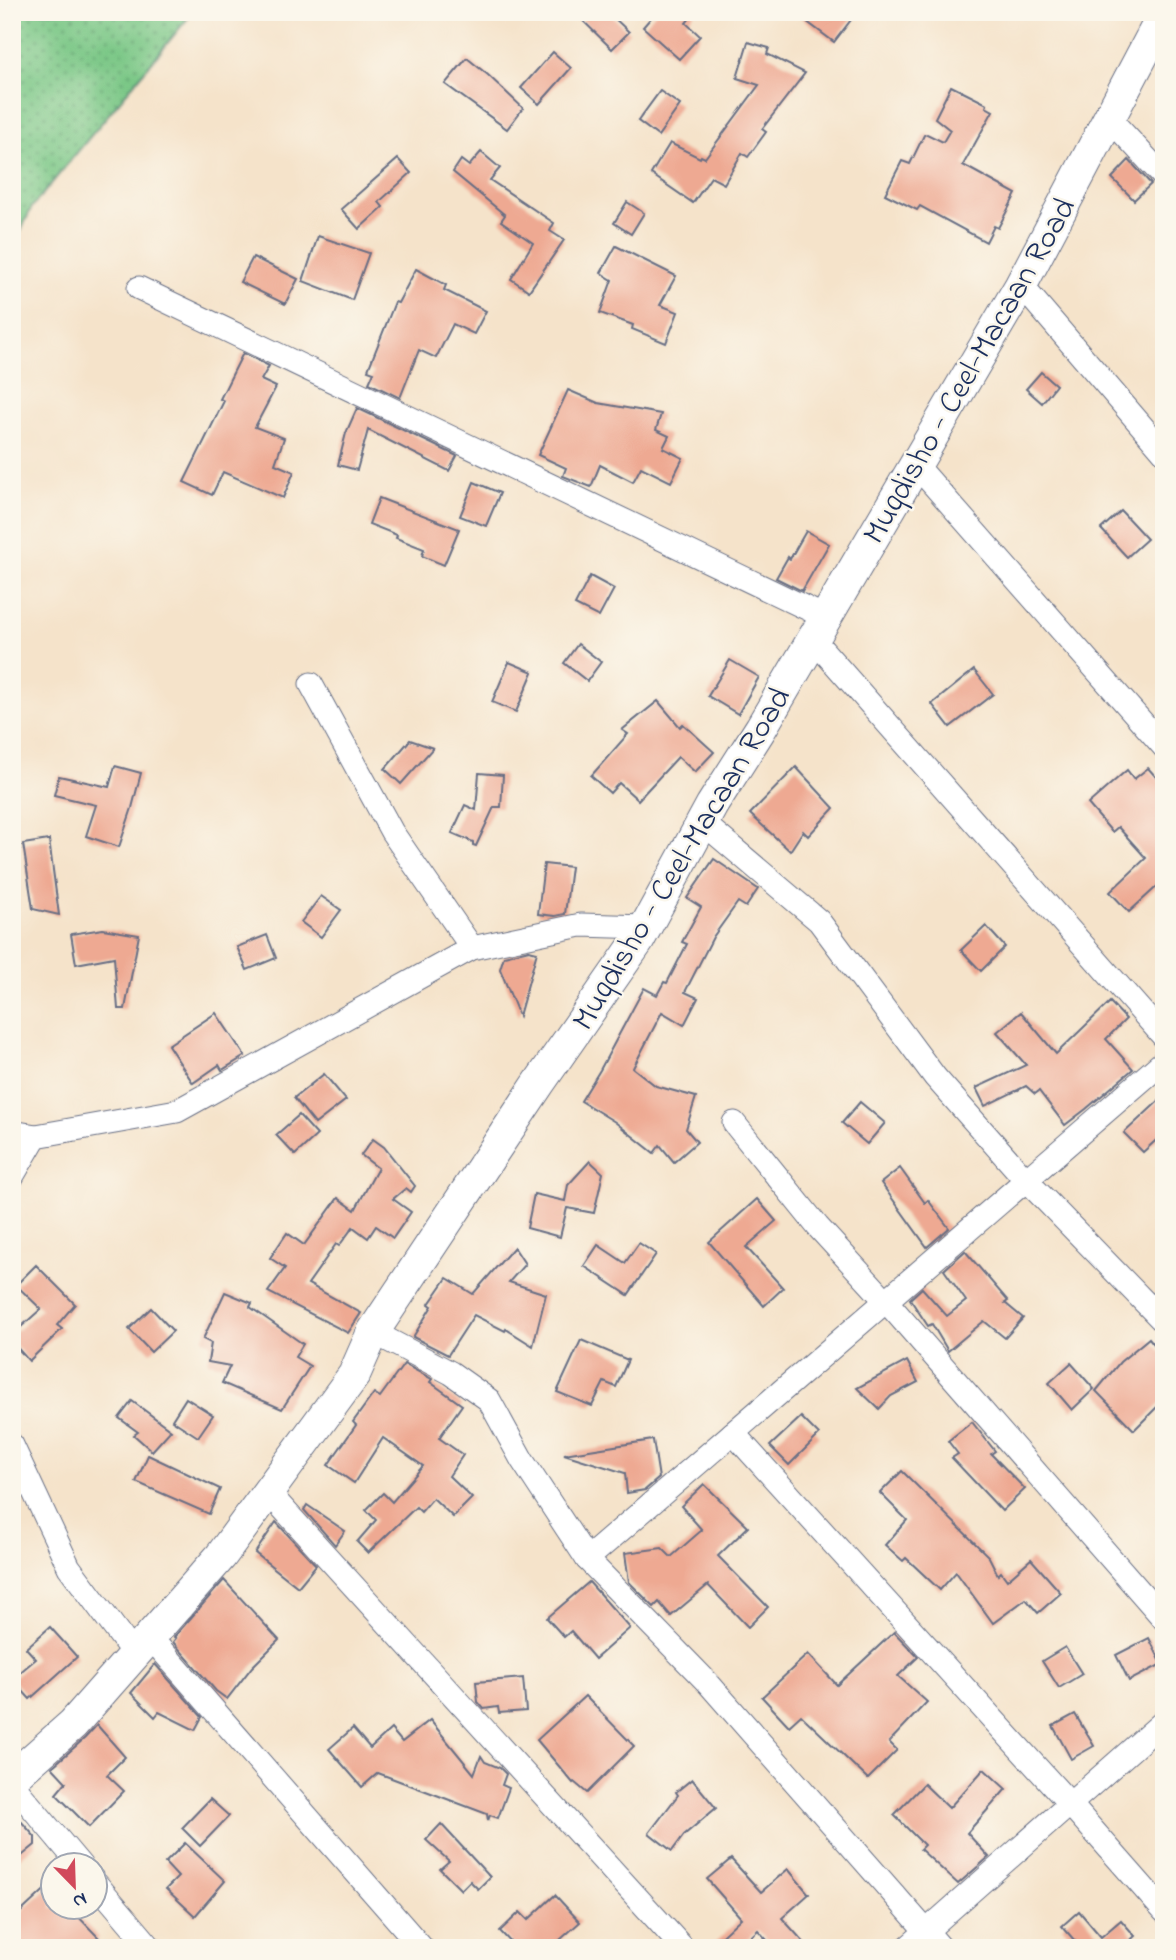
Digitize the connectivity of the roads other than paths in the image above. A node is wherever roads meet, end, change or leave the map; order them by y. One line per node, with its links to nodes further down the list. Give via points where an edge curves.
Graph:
1 (1164, 14): 2 (street, Muqdisho - Ceel-Macaan Road)
2 (1109, 118): 3 (street); 4 (street, Muqdisho - Ceel-Macaan Road)
3 (1164, 177)
4 (1021, 285): 6 (street); 7 (street, Muqdisho - Ceel-Macaan Road)
5 (139, 288): 8 (street)
6 (1164, 452)
7 (916, 465): 8 (street, Muqdisho - Ceel-Macaan Road); 10 (street)
8 (819, 628): 11 (street, Muqdisho - Ceel-Macaan Road); 14 (street)
9 (311, 684): 13 (street, via 392,832)
10 (1164, 747)
11 (702, 822): 12 (street, Muqdisho - Ceel-Macaan Road); 20 (street, via 819,920 934,1077)
12 (645, 927): 13 (street, via 581,925); 23 (street, Muqdisho - Ceel-Macaan Road)
13 (472, 948): 18 (street, via 177,1111)
14 (1164, 1037)
15 (1164, 1061): 20 (street)
16 (734, 1123): 21 (street, via 818,1227)
17 (12, 1132): 18 (street)
18 (36, 1136): 19 (street)
19 (12, 1177)
20 (1026, 1180): 21 (street); 22 (street)
21 (886, 1301): 24 (street); 28 (street)
22 (1164, 1322)
23 (373, 1332): 26 (street, Muqdisho - Ceel-Macaan Road, via 354,1375); 27 (street, via 451,1373 489,1400)
24 (733, 1433): 27 (street); 33 (street)
25 (12, 1445): 29 (street, via 69,1567)
26 (268, 1492): 29 (street, Muqdisho - Ceel-Macaan Road, via 221,1556); 40 (street)
27 (587, 1559): 37 (street, via 708,1683)
28 (1164, 1619)
29 (142, 1645): 31 (street, Muqdisho - Ceel-Macaan Road, via 73,1724); 39 (street)
30 (1164, 1721): 33 (street)
31 (12, 1778)
32 (12, 1784): 34 (street)
33 (1070, 1804): 36 (street); 37 (street)
34 (69, 1852)
35 (108, 1897): 38 (street)
36 (1164, 1911)
37 (934, 1939): 41 (street)
38 (151, 1948)
39 (422, 1948)
40 (683, 1948)
41 (907, 1948)

